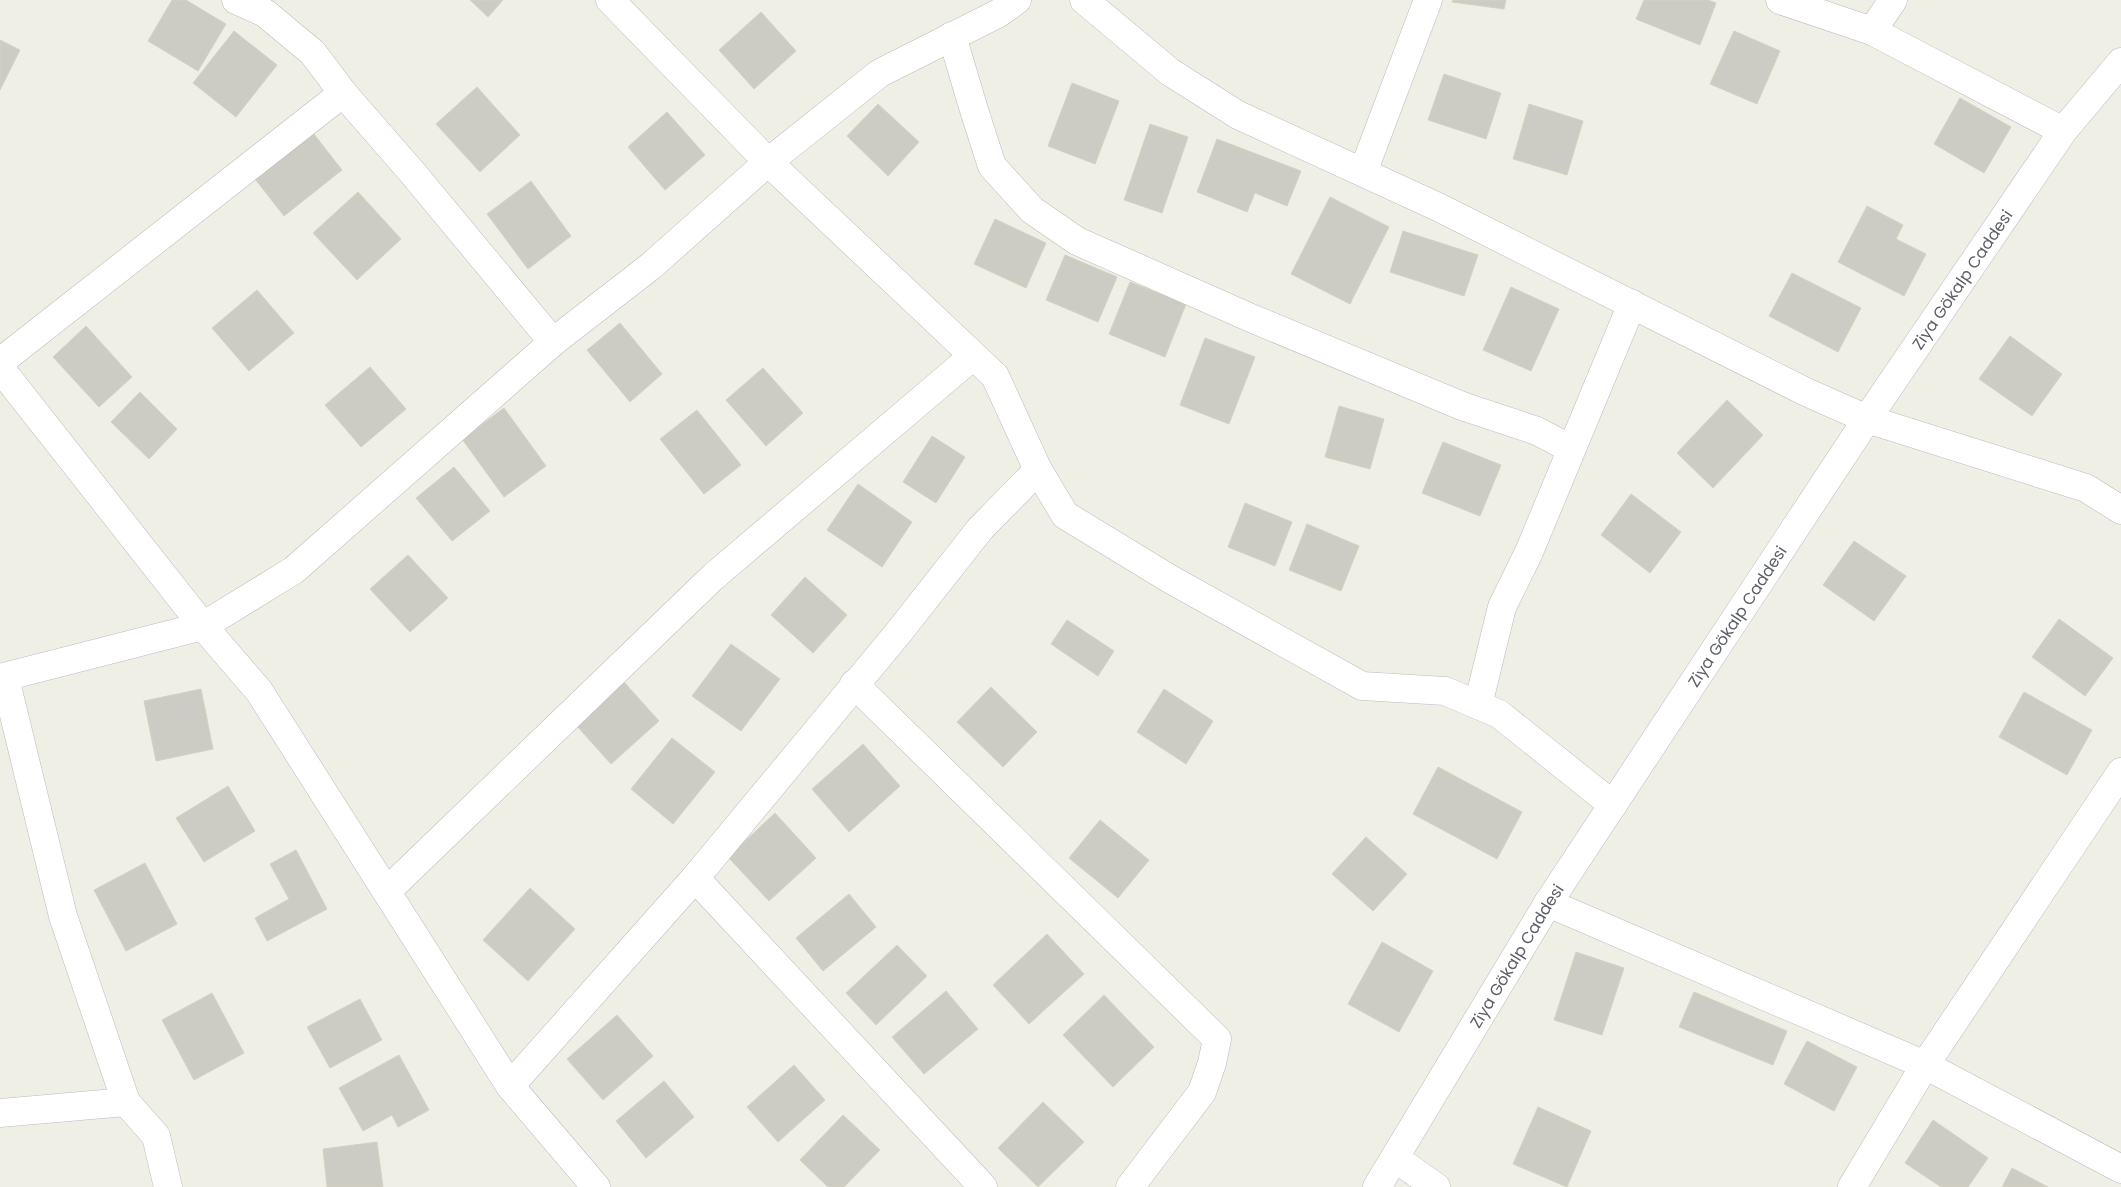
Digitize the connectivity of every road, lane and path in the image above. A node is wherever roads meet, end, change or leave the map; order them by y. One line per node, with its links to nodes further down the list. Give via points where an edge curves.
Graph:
1 (236, 0): 8 (street)
2 (610, 0): 14 (street)
3 (1017, 0): 10 (street)
4 (1084, 0): 15 (street, via 1170,72 1238,115)
5 (1428, 0): 15 (street)
6 (1780, 0): 9 (street)
7 (1893, 0): 9 (street)
8 (269, 6): 12 (street)
9 (1872, 31): 13 (street)
10 (952, 36): 14 (street, via 880,73); 22 (street, via 992,166 1032,210 1077,241 1251,318 1453,402 1537,431)
11 (2121, 62): 13 (street, Ziya Gökalp Caddesi)
12 (343, 93): 17 (street); 19 (street)
13 (2063, 131): 21 (street, Ziya Gökalp Caddesi)
14 (768, 162): 17 (street, via 651,266); 18 (street)
15 (1363, 172): 16 (street)
16 (1632, 304): 21 (street, via 1806,392); 22 (street)
17 (553, 342): 25 (street, via 294,570)
18 (973, 356): 23 (street, via 996,376); 32 (street, via 713,577)
19 (0, 362)
20 (0, 368): 25 (street)
21 (1867, 419): 24 (street, via 2086,488); 30 (street, Ziya Gökalp Caddesi)
22 (1571, 449): 28 (street, via 1529,552 1502,607)
23 (1038, 470): 27 (street, via 980,529); 28 (street, via 1065,515 1170,579 1362,686 1445,691)
24 (2121, 510)
25 (204, 626): 26 (street); 32 (street, via 259,691)
26 (2, 678): 36 (street, via 63,916)
27 (854, 684): 31 (street); 43 (street, via 1217,1039 1202,1092)
28 (1478, 705): 30 (street, via 1499,714)
29 (2121, 772): 34 (street)
30 (1613, 805): 33 (street, Ziya Gökalp Caddesi)
31 (695, 878): 35 (street); 42 (street)
32 (387, 891): 35 (street)
33 (1548, 903): 34 (street); 38 (street, Ziya Gökalp Caddesi)
34 (1925, 1065): 39 (street); 46 (street)
35 (510, 1086): 41 (street)
36 (126, 1102): 37 (street); 40 (street, via 156,1136)
37 (0, 1113)
38 (1395, 1158): 44 (street, Ziya Gökalp Caddesi); 45 (street)
39 (2121, 1170)
40 (168, 1187)
41 (596, 1187)
42 (983, 1187)
43 (1130, 1187)
44 (1377, 1187)
45 (1436, 1187)
46 (1852, 1187)

